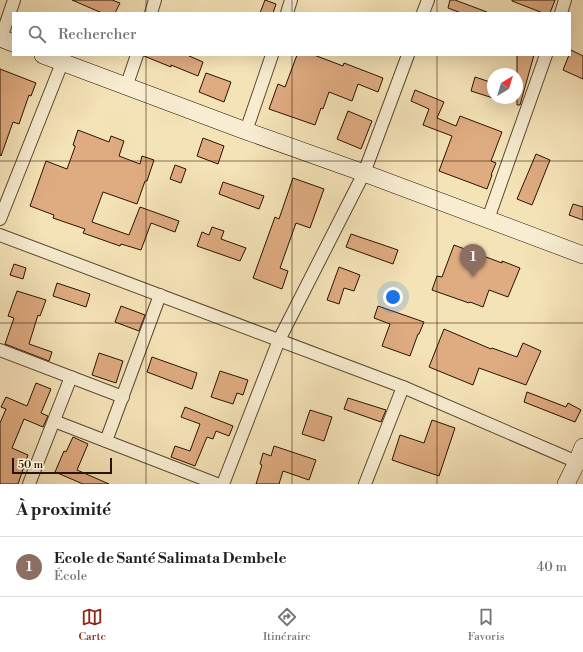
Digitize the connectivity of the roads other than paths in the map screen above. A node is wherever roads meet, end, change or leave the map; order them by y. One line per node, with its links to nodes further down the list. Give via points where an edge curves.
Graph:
1 (14, 0): 10 (street)
2 (155, 0): 6 (street)
3 (291, 0): 7 (street)
4 (428, 0): 8 (street)
5 (565, 0): 9 (street)
6 (151, 12)
7 (287, 12)
8 (423, 12)
9 (561, 12)
10 (5, 40)
11 (44, 56): 16 (street)
12 (137, 56): 17 (street)
13 (272, 56): 18 (street)
14 (408, 56): 19 (street)
15 (546, 56): 21 (street)
16 (62, 63): 17 (street); 20 (street)
17 (126, 87): 18 (street)
18 (246, 130): 19 (street)
19 (364, 172): 21 (street); 25 (street)
20 (1, 214)
21 (488, 219): 23 (street)
22 (0, 235): 24 (street)
23 (583, 254)
24 (160, 295): 25 (street); 29 (street)
25 (279, 340): 28 (street); 35 (street)
26 (0, 350): 27 (street)
27 (71, 377): 29 (street); 30 (street)
28 (403, 387): 32 (street); 36 (street)
29 (123, 397): 31 (street)
30 (54, 421): 31 (street); 33 (street)
31 (106, 441): 34 (street)
32 (581, 458): 37 (street)
33 (29, 484)
34 (217, 484)
35 (223, 484)
36 (365, 484)
37 (566, 484)

